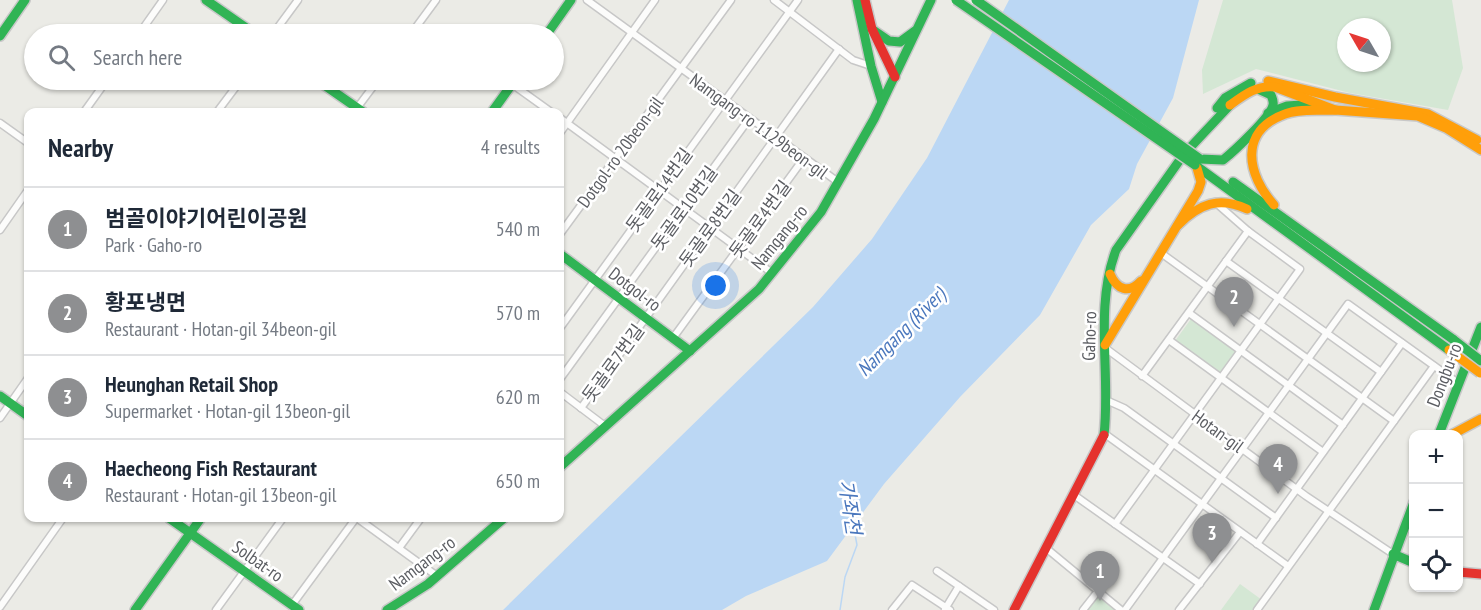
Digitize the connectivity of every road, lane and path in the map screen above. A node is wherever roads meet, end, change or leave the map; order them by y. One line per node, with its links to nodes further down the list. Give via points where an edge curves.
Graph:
1 (25, 0): 26 (main road)
2 (163, 0): 18 (street)
3 (206, 0): 19 (main road)
4 (298, 0): 20 (street)
5 (436, 0): 21 (street)
6 (571, 0): 22 (main road)
7 (587, 0): 25 (street, Namgang-ro 1129beon-gil)
8 (655, 0): 25 (street)
9 (731, 0): 29 (street, Dotgol-ro 20beon-gil)
10 (774, 0): 17 (street)
11 (798, 0): 17 (street, 돗골로14번길)
12 (857, 0): 28 (main road)
13 (865, 0): 24 (main road)
14 (931, 0): 23 (main road, Namgang-ro)
15 (956, 0): 61 (main road, bridge)
16 (975, 0): 61 (main road, bridge)
17 (789, 11): 27 (street); 38 (street, 돗골로14번길)
18 (146, 24)
19 (241, 24)
20 (280, 24)
21 (418, 24)
22 (554, 24)
23 (919, 27): 24 (main road, via 900,42 889,41); 30 (main road, Namgang-ro)
24 (872, 29): 30 (main road)
25 (631, 33): 29 (street, Namgang-ro 1129beon-gil); 52 (street)
26 (0, 36)
27 (839, 49): 28 (street, via 853,60); 55 (street, 돗골로8번길)
28 (871, 66): 30 (main road); 39 (main road)
29 (681, 70): 38 (street, Namgang-ro 1129beon-gil); 60 (street, Dotgol-ro 20beon-gil)
30 (895, 77): 39 (main road, Namgang-ro)
31 (100, 90): 42 (street)
32 (234, 90): 43 (street)
33 (330, 90): 44 (main road)
34 (372, 90): 45 (street)
35 (508, 90): 46 (main road)
36 (524, 90): 47 (street)
37 (1243, 94): 41 (main road, Gaho-ro, via 1256,87 1275,87); 49 (main road, via 1268,91 1274,101); 54 (main road, Gaho-ro, via 1228,104)
38 (723, 101): 50 (street, Namgang-ro 1129beon-gil); 63 (street, 돗골로14번길)
39 (882, 102): 62 (main road, Namgang-ro)
40 (1375, 103): 41 (main road); 54 (main road, Gaho-ro, via 1343,99 1281,82 1253,83 1225,98); 57 (main road, Gaho-ro, via 1412,107 1443,119)
41 (1320, 104): 48 (main road, Gaho-ro); 49 (main road, via 1287,106)
42 (87, 108)
43 (220, 108)
44 (354, 108)
45 (360, 108)
46 (495, 108)
47 (546, 108)
48 (1336, 110): 58 (main road, Gaho-ro, via 1409,114 1449,129); 72 (main road, via 1297,111 1272,120 1261,131 1250,156 1250,168 1262,192)
49 (1268, 114): 61 (main road, via 1253,126 1233,154 1218,161)
50 (749, 119): 55 (street, Namgang-ro 1129beon-gil); 66 (street, 돗골로10번길)
51 (0, 123): 56 (street)
52 (566, 123): 53 (street); 60 (street)
53 (564, 126)
54 (1198, 137): 79 (main road, Gaho-ro, via 1124,237)
55 (775, 138): 59 (street, Namgang-ro 1129beon-gil); 68 (street, 돗골로8번길)
56 (24, 140)
57 (1481, 143)
58 (1481, 150)
59 (804, 158): 62 (street, Namgang-ro 1129beon-gil); 74 (street, 돗골로4번길)
60 (615, 159): 63 (street); 69 (street, Dotgol-ro 20beon-gil)
61 (1198, 162): 67 (main road, via 1201,182); 72 (main road); 73 (main road)
62 (838, 182): 80 (main road, Namgang-ro, via 821,212)
63 (659, 190): 66 (street); 81 (street, 돗골로14번길)
64 (24, 196): 70 (street)
65 (1214, 202): 67 (main road, via 1199,206); 71 (street); 73 (main road, via 1239,204)
66 (684, 209): 68 (street); 83 (street, 돗골로10번길)
67 (1178, 225): 75 (main road)
68 (710, 228): 74 (street); 86 (street, 돗골로8번길)
69 (564, 229)
70 (0, 230)
71 (1248, 231): 77 (street); 84 (street, via 1300,269)
72 (1304, 231): 98 (main road, bridge)
73 (1299, 242): 101 (main road, bridge)
74 (738, 248): 80 (street); 91 (street, 돗골로4번길)
75 (1161, 253): 78 (main road); 82 (street)
76 (564, 257): 81 (main road, Dotgol-ro)
77 (1226, 261): 82 (street); 84 (street)
78 (1154, 265): 79 (main road, via 1137,286 1125,290 1113,282); 94 (main road)
79 (1110, 272): 94 (main road, Gaho-ro)
80 (772, 273): 95 (main road, Namgang-ro)
81 (594, 280): 83 (main road, Dotgol-ro); 87 (street, 돗골로14번길)
82 (1208, 286): 85 (street); 88 (street)
83 (619, 298): 86 (main road, Dotgol-ro); 102 (street, 돗골로10번길)
84 (1277, 300): 88 (street); 90 (street)
85 (1188, 313): 92 (street); 96 (street)
86 (645, 318): 91 (main road, Dotgol-ro); 113 (street, 돗골로7번길)
87 (564, 322)
88 (1260, 324): 96 (street); 97 (street)
89 (1481, 327): 106 (main road, Dongbu-ro)
90 (1326, 334): 93 (street, via 1348,304); 97 (street); 100 (street)
91 (673, 338): 95 (main road, Dotgol-ro)
92 (1169, 340): 103 (street); 104 (street)
93 (1402, 343): 99 (street); 100 (street)
94 (1104, 347): 103 (street, Hotan-gil); 111 (main road, Gaho-ro)
95 (690, 351): 121 (main road, Namgang-ro)
96 (1240, 351): 104 (street); 107 (street)
97 (1308, 359): 107 (street); 110 (street)
98 (1481, 361)
99 (1434, 366): 106 (street); 119 (street)
100 (1381, 372): 110 (street)
101 (1481, 373)
102 (564, 374)
103 (1142, 376): 115 (street, Hotan-gil)
104 (1221, 378): 115 (street); 116 (street)
105 (24, 384): 112 (street)
106 (1458, 384): 122 (main road, Dongbu-ro)
107 (1289, 386): 116 (street); 120 (street)
108 (564, 395): 113 (street)
109 (0, 396): 112 (main road)
110 (1362, 398): 119 (street); 120 (street)
111 (1106, 400): 124 (main road, Gaho-ro); 125 (street)
112 (10, 404): 114 (main road); 117 (street)
113 (581, 408): 121 (street)
114 (24, 413)
115 (1194, 413): 125 (street); 126 (street, Hotan-gil)
116 (1269, 413): 126 (street); 127 (street)
117 (0, 418)
118 (1481, 419): 123 (main road)
119 (1394, 421): 134 (street)
120 (1343, 425): 127 (street)
121 (605, 426): 128 (main road, Namgang-ro)
122 (1441, 430)
123 (1459, 430)
124 (1105, 434): 129 (street); 132 (main road, Gaho-ro)
125 (1173, 443): 129 (street); 130 (street)
126 (1243, 449): 130 (street); 131 (street, Hotan-gil)
127 (1323, 452): 131 (street)
128 (564, 463)
129 (1154, 470): 133 (street); 145 (street)
130 (1221, 478): 133 (street); 136 (street)
131 (1297, 489): 134 (street, Hotan-gil); 136 (street)
132 (1074, 495): 145 (street); 150 (main road, Gaho-ro)
133 (1202, 504): 146 (street); 152 (street)
134 (1328, 511): 151 (street, Hotan-gil); 154 (street)
135 (1409, 512): 151 (main road)
136 (1276, 518): 148 (street)
137 (60, 522): 163 (street)
138 (175, 522): 147 (main road, Solbat-ro)
139 (198, 522): 147 (main road)
140 (280, 522): 155 (street)
141 (354, 522): 164 (street)
142 (363, 522): 149 (street)
143 (418, 522): 149 (street)
144 (499, 522): 159 (main road, Namgang-ro)
145 (1115, 524): 152 (street)
146 (1240, 532): 148 (street); 160 (street)
147 (190, 533): 155 (main road, Solbat-ro); 166 (main road)
148 (1257, 544): 154 (street)
149 (399, 548): 159 (street)
150 (1046, 548): 162 (street); 171 (main road, Gaho-ro)
151 (1393, 554): 153 (main road); 176 (main road)
152 (1163, 557): 160 (street); 173 (street)
153 (1409, 561)
154 (1288, 566): 175 (street)
155 (244, 571): 164 (main road, Solbat-ro); 167 (street)
156 (937, 571): 161 (street)
157 (1463, 572): 158 (main road)
158 (1481, 574)
159 (437, 576): 168 (main road, Namgang-ro)
160 (1200, 584): 174 (street)
161 (959, 586): 165 (street); 170 (street)
162 (1098, 591): 172 (street); 173 (street)
163 (0, 607)
164 (296, 607)
165 (947, 609): 169 (street, via 912,585)
166 (135, 610)
167 (216, 610)
168 (387, 610)
169 (892, 610)
170 (994, 610)
171 (1014, 610)
172 (1083, 610)
173 (1123, 610)
174 (1179, 610)
175 (1257, 610)
176 (1374, 610)

